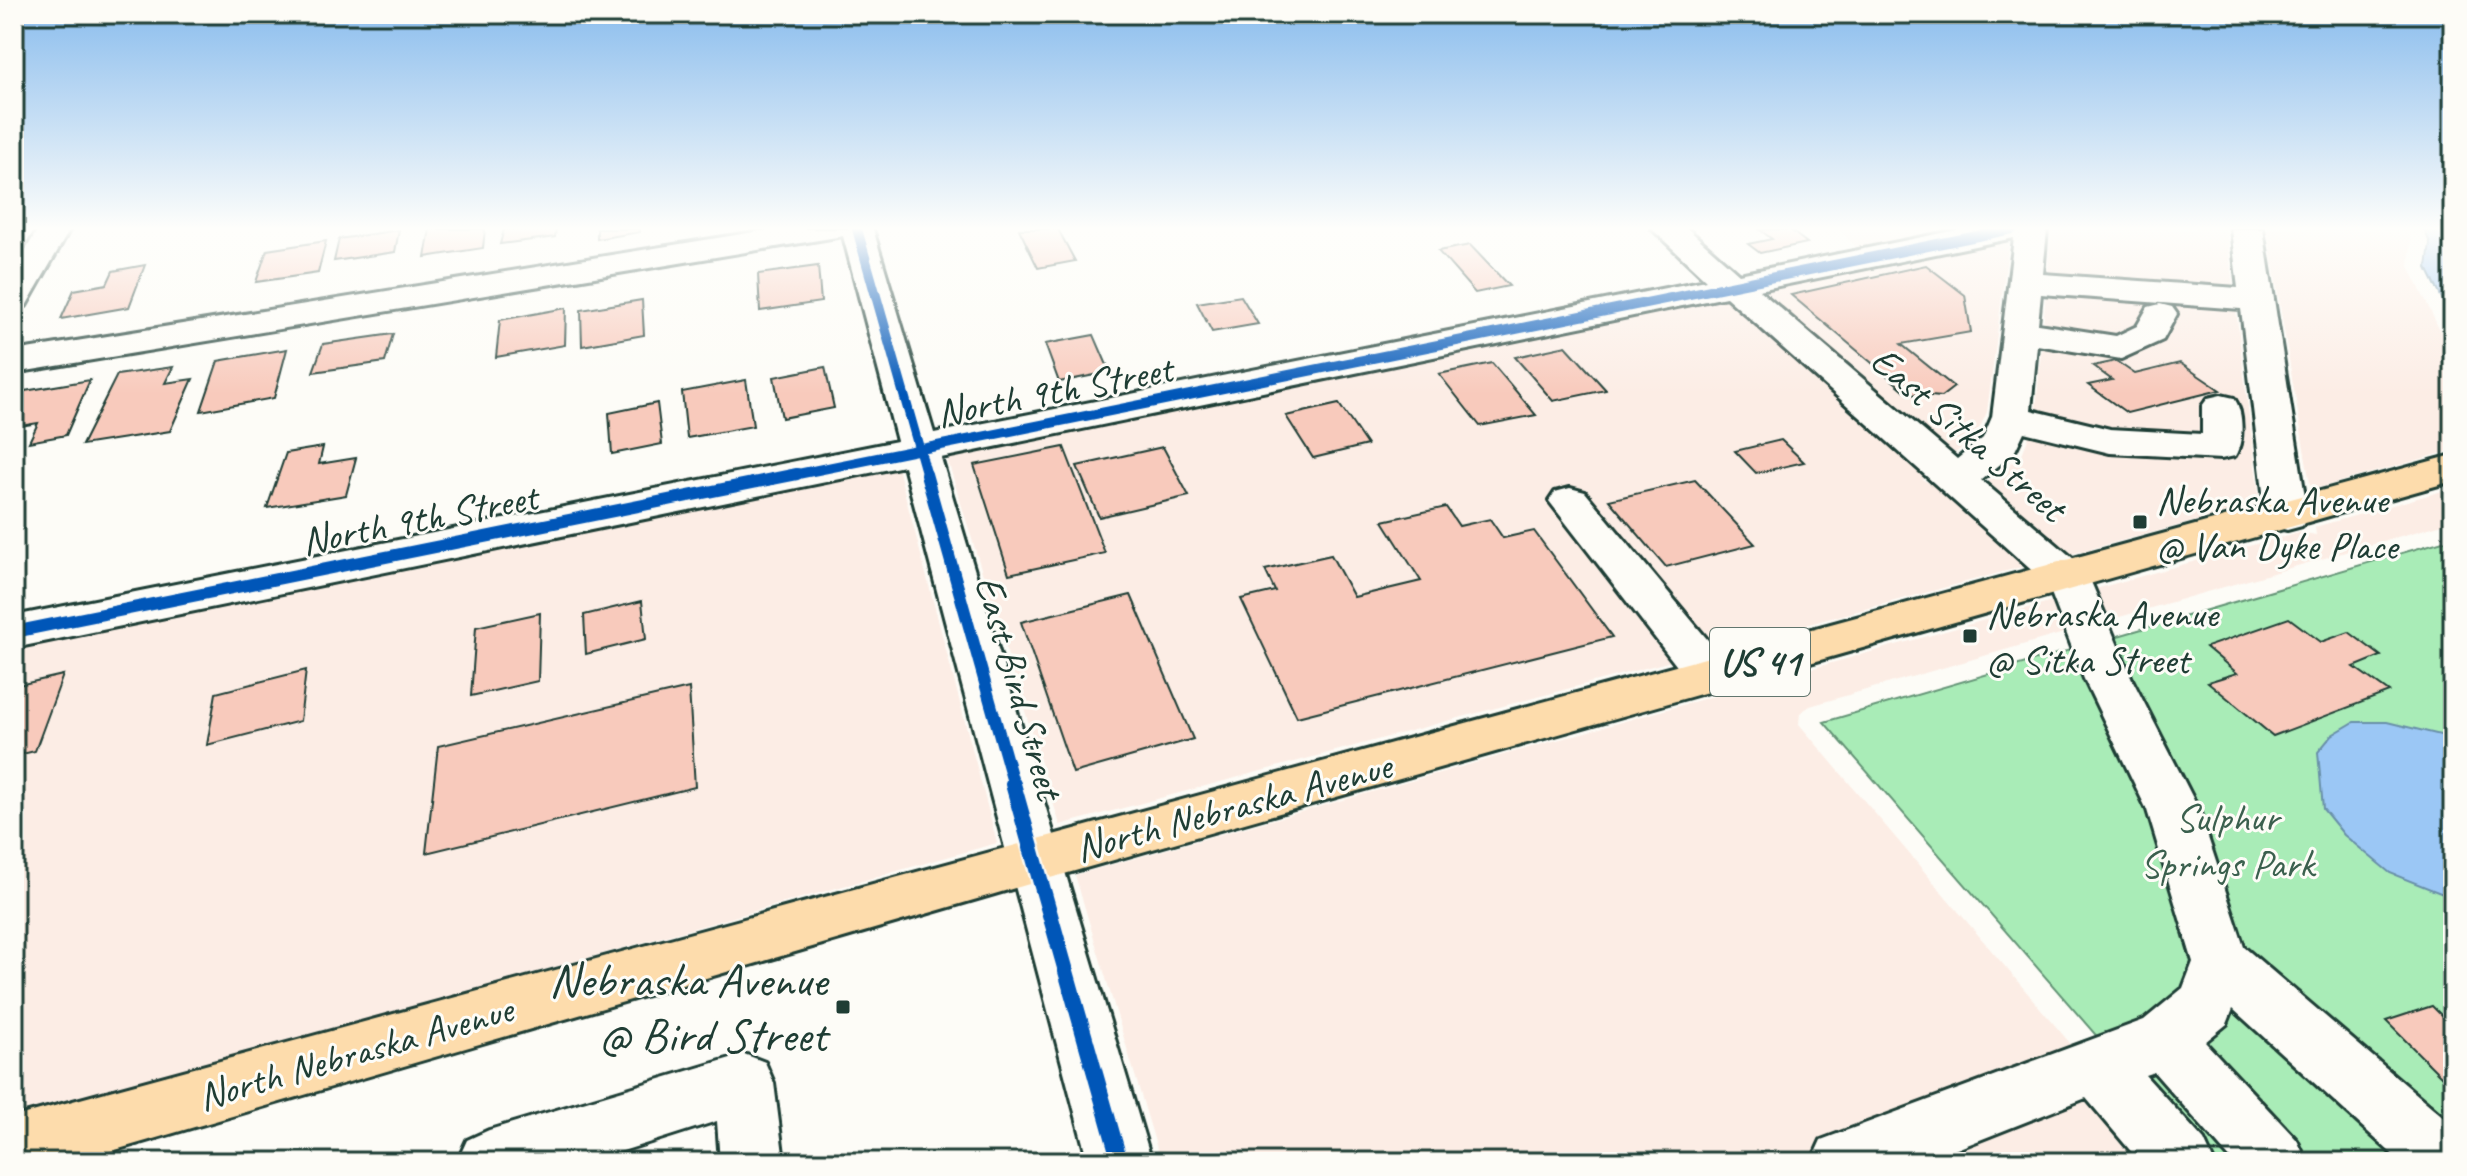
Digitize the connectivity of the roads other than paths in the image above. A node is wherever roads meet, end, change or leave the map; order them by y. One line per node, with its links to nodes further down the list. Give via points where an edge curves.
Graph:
1 (2025, 283): 10 (street)
2 (496, 284): 11 (street)
3 (872, 284): 15 (street, East Bird Street)
4 (1739, 284): 7 (street, North 9th Street)
5 (2037, 284): 8 (street)
6 (2256, 284): 8 (street)
7 (1733, 285): 15 (street, North 9th Street); 18 (street, East Sitka Street)
8 (2258, 300): 16 (street)
9 (2160, 314): 10 (street, via 2151,333 2121,348)
10 (2020, 332): 13 (street)
11 (14, 362)
12 (2221, 406): 14 (street)
13 (2011, 417): 14 (street, via 2110,441); 18 (street, via 2000,444)
14 (2221, 447): 16 (street)
15 (919, 450): 22 (street, North 9th Street); 24 (street, East Bird Street)
16 (2281, 460): 20 (street)
17 (2453, 468): 20 (main road, North Nebraska Avenue / US 41)
18 (1956, 480): 21 (street, East Sitka Street)
19 (1570, 501): 23 (street)
20 (2287, 516): 21 (main road, North Nebraska Avenue / US 41)
21 (2067, 577): 23 (main road, North Nebraska Avenue / US 41); 25 (street, via 2108,679 2173,810)
22 (14, 632)
23 (1710, 675): 24 (main road, North Nebraska Avenue / US 41)
24 (1036, 860): 28 (main road, North Nebraska Avenue / US 41); 31 (street, East Bird Street)
25 (2221, 962): 26 (street, via 2206,1005); 35 (street)
26 (2164, 1040): 27 (street); 34 (street)
27 (2097, 1066): 32 (street); 33 (street)
28 (14, 1148)
29 (489, 1162): 30 (street, via 744,1083)
30 (752, 1162)
31 (1120, 1162)
32 (1843, 1162)
33 (2182, 1162)
34 (2275, 1162)
35 (2448, 1162)

